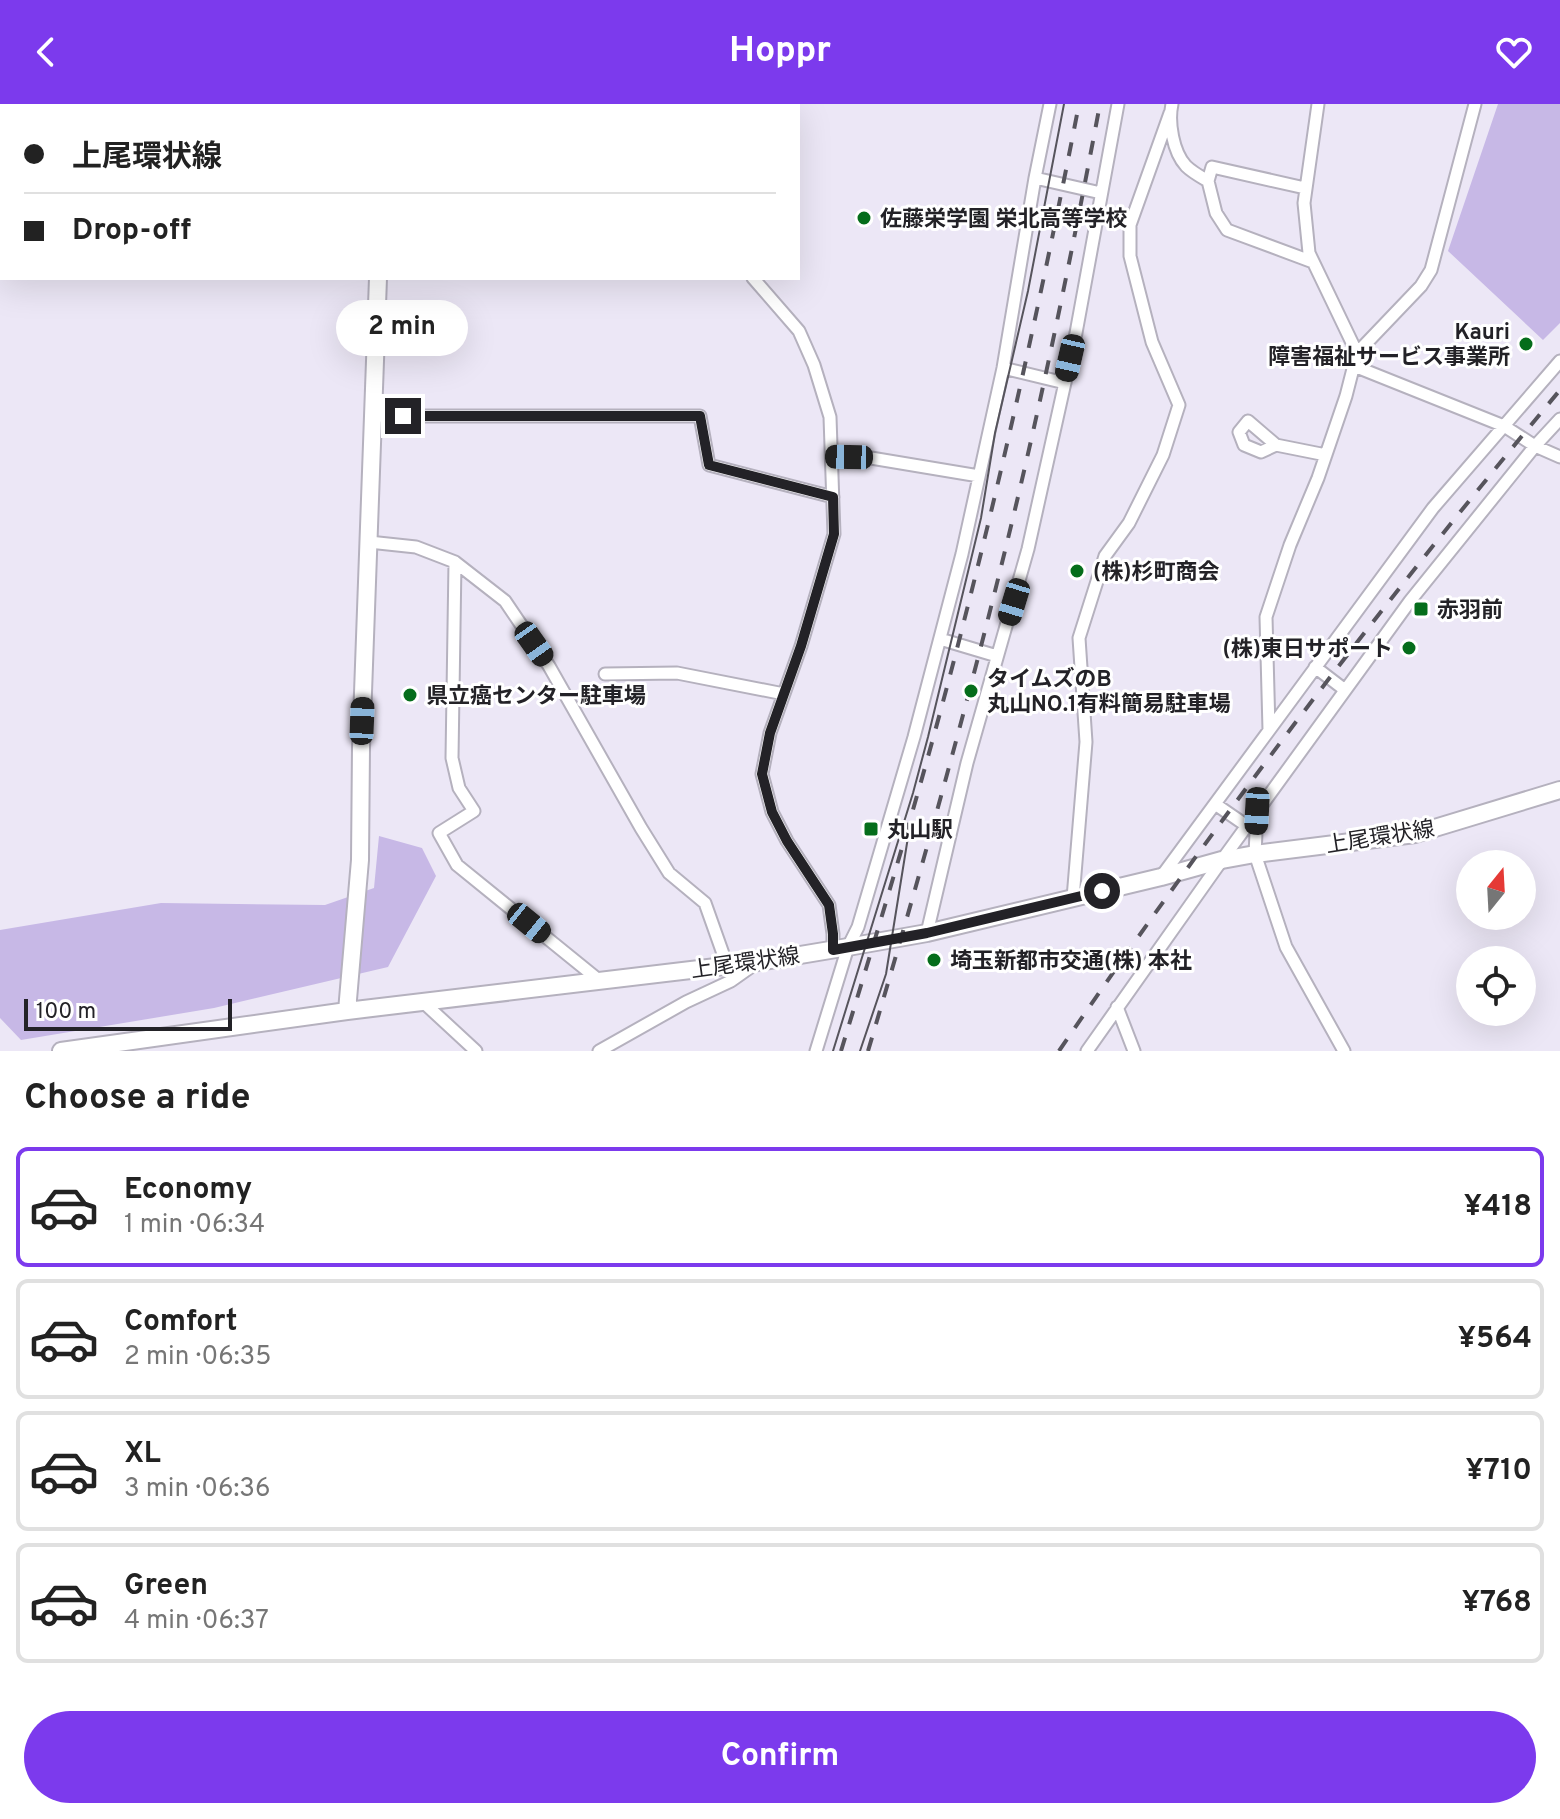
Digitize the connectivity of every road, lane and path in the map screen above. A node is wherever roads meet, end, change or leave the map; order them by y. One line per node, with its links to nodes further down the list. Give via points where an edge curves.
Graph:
1 (1050, 104): 6 (street)
2 (1118, 104): 9 (street)
3 (1318, 104): 8 (street)
4 (1475, 104): 13 (street, via 1431,270)
5 (1171, 108): 7 (street, via 1170,131 1184,165); 43 (street, via 1130,225 1130,256 1152,342 1179,405 1163,455 1129,523 1105,556 1079,638 1086,742)
6 (1035, 178): 9 (street); 15 (street)
7 (1208, 181): 8 (street, via 1212,167); 10 (street, via 1216,213 1227,230)
8 (1305, 188): 10 (street)
9 (1101, 193): 16 (street)
10 (1313, 262): 13 (street)
11 (378, 280): 17 (main road)
12 (755, 280): 23 (street, via 799,331 814,365 830,417)
13 (1356, 360): 19 (street); 22 (street)
14 (1560, 361): 19 (street)
15 (1003, 368): 16 (street); 25 (street)
16 (1065, 383): 30 (street, via 1028,549)
17 (373, 416): 26 (street, via 700,416 709,465); 27 (main road)
18 (1560, 419): 21 (street)
19 (1504, 426): 21 (street); 31 (street, via 1433,508)
20 (1276, 445): 22 (street)
21 (1535, 446): 24 (street); 33 (street)
22 (1326, 455): 35 (street, via 1266,617)
23 (832, 457): 25 (street, via 865,457); 26 (street)
24 (1560, 457)
25 (979, 476): 29 (street)
26 (833, 497): 34 (street, via 834,534)
27 (369, 542): 28 (street, via 416,547); 51 (main road, via 360,860)
28 (455, 562): 47 (street, via 505,601 549,666 669,873 705,903); 48 (street, via 452,758 459,788 474,811 439,833 457,865)
29 (940, 639): 30 (street); 45 (street, via 858,927)
30 (997, 656): 44 (street)
31 (1315, 667): 33 (street); 35 (street)
32 (605, 674): 34 (street, via 677,673)
33 (1345, 690): 38 (street)
34 (784, 694): 45 (street, via 762,774 772,812 829,905)
35 (1269, 730): 37 (street)
36 (1560, 790): 40 (main road, 上尾環状線, via 1415,834)
37 (1215, 804): 39 (street); 42 (street)
38 (1257, 811): 39 (street); 40 (street)
39 (1247, 826): 41 (street)
40 (1255, 854): 41 (main road, 上尾環状線); 58 (street, via 1286,947)
41 (1222, 860): 42 (main road, 上尾環状線); 50 (street)
42 (1161, 877): 43 (main road, 上尾環状線)
43 (1073, 898): 44 (main road, 上尾環状線)
44 (927, 933): 45 (main road, 上尾環状線)
45 (840, 948): 46 (main road, 上尾環状線); 55 (street)
46 (758, 962): 47 (main road, 上尾環状線); 54 (street)
47 (727, 965): 48 (main road, 上尾環状線)
48 (600, 981): 49 (main road, 上尾環状線)
49 (423, 1002): 51 (main road, 上尾環状線); 53 (street)
50 (1117, 1007): 56 (street); 57 (street)
51 (347, 1011): 52 (main road, 上尾環状線)
52 (61, 1051)
53 (476, 1051)
54 (599, 1051)
55 (816, 1051)
56 (1087, 1051)
57 (1134, 1051)
58 (1344, 1051)

